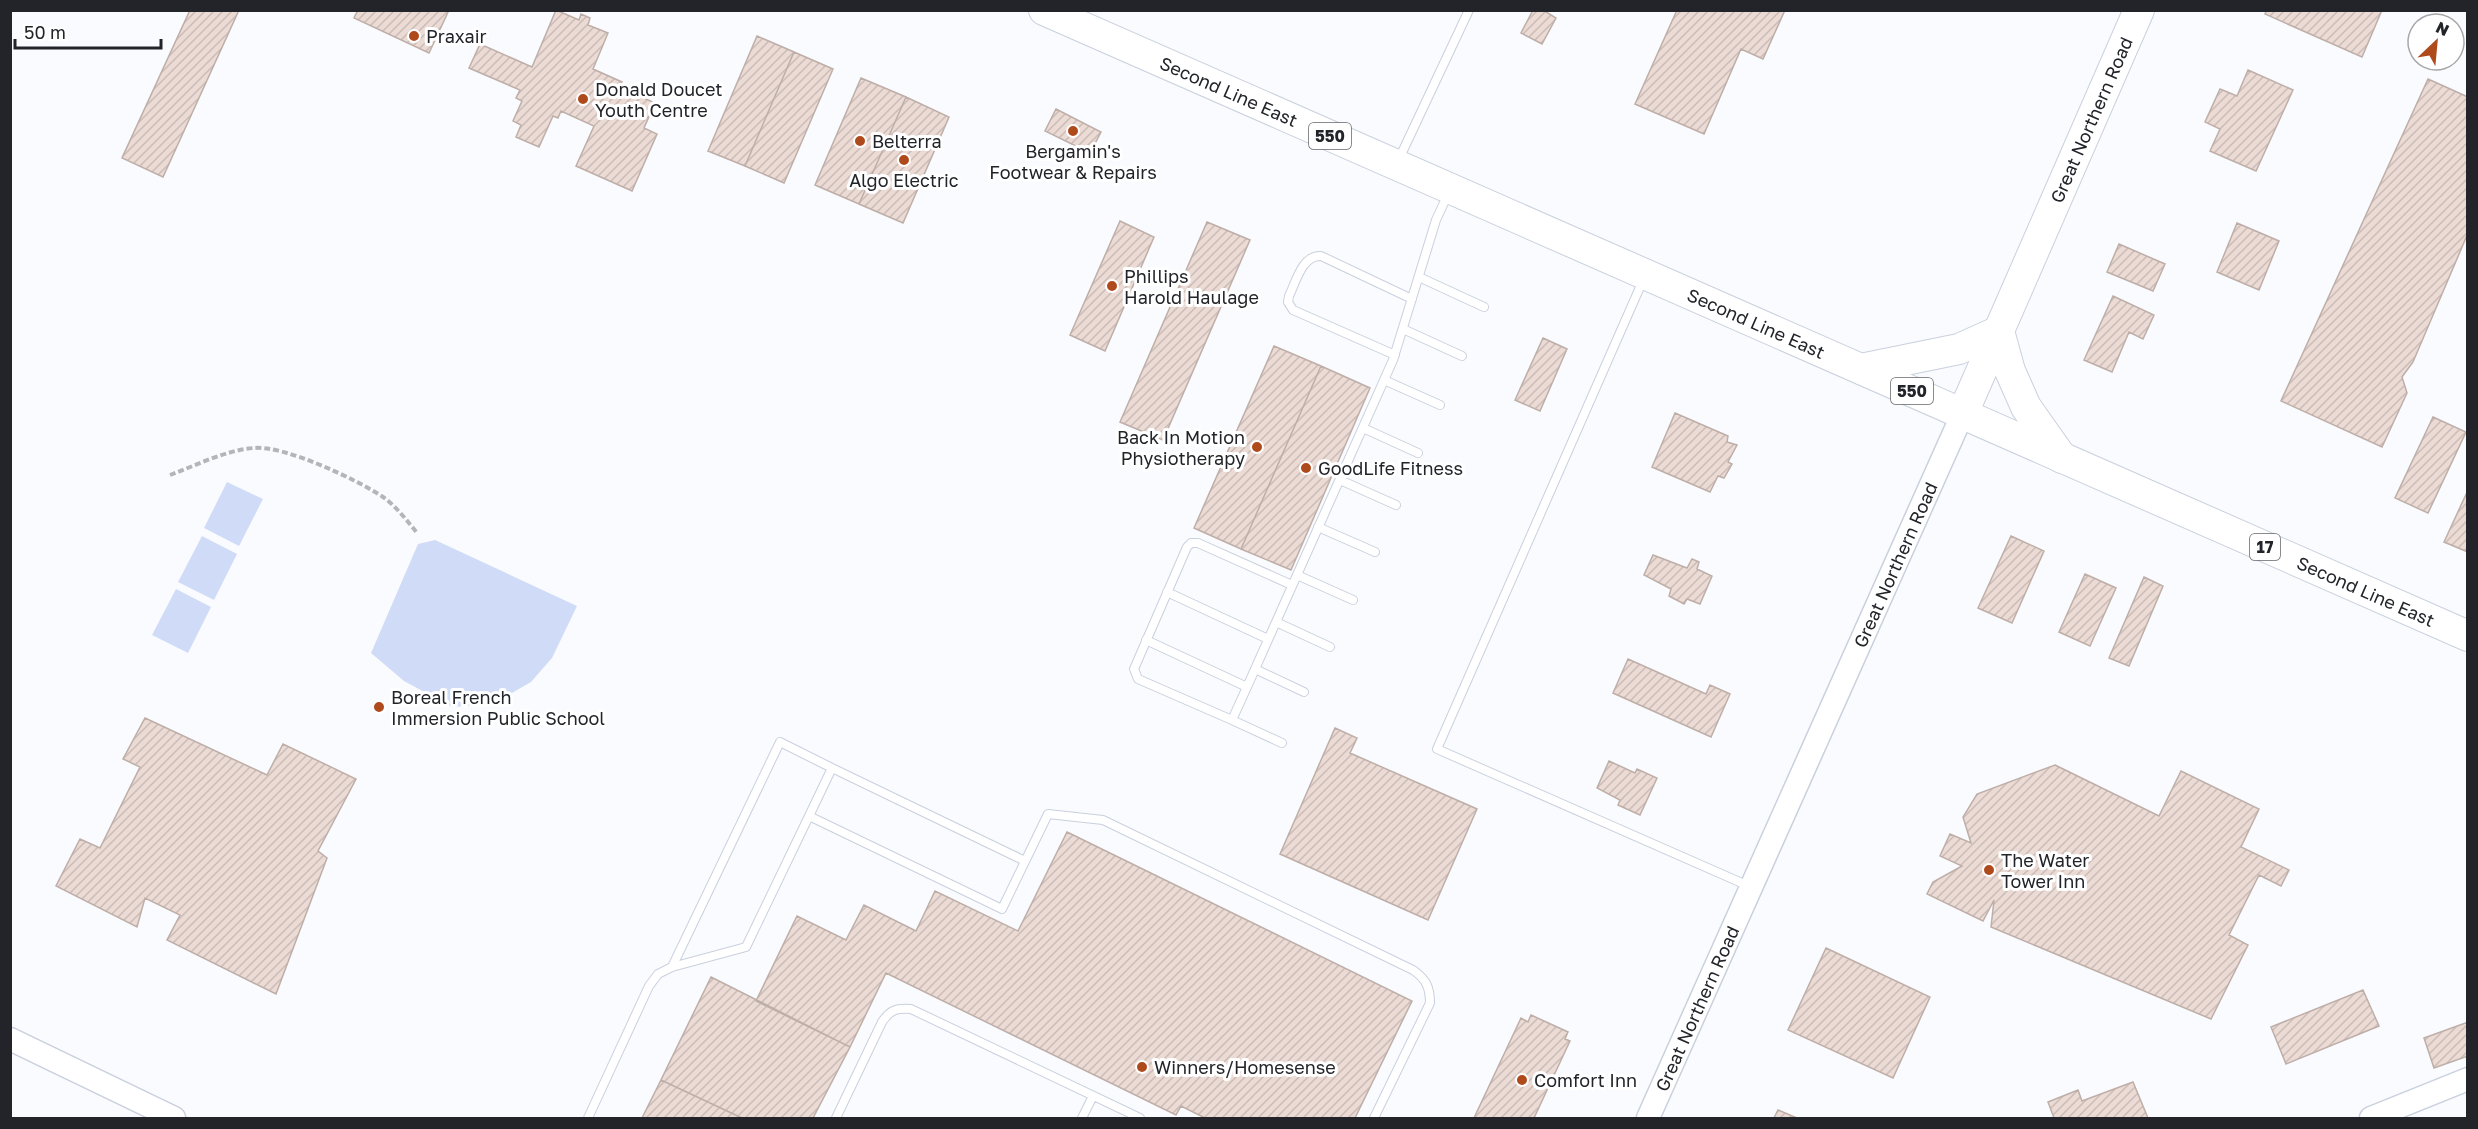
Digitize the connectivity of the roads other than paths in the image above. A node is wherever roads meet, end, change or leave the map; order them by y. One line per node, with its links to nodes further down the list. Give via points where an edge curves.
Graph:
1 (1044, 10): 4 (highway, Second Line East / 550)
2 (1469, 10): 4 (lane)
3 (2139, 10): 11 (highway, Great Northern Road)
4 (1396, 165): 5 (highway, Second Line East / 550)
5 (1450, 189): 6 (highway, Second Line East / 550); 7 (lane)
6 (1646, 274): 14 (highway, Second Line East / 550); 42 (lane, via 1437,749)
7 (1419, 277): 8 (lane); 9 (lane)
8 (1412, 299): 10 (lane); 12 (lane, via 1321,256 1306,262 1289,296 1293,310)
9 (1484, 307)
10 (1403, 329): 12 (lane); 13 (lane)
11 (1999, 331): 14 (highway, via 1959,349); 17 (highway, Great Northern Road); 20 (highway, via 2010,371 2026,407)
12 (1395, 355): 15 (lane)
13 (1462, 356)
14 (1861, 369): 17 (highway, Second Line East / 550)
15 (1384, 380): 16 (lane); 18 (lane)
16 (1440, 405)
17 (1963, 413): 20 (highway, Second Line East / 17); 42 (main road, Great Northern Road)
18 (1363, 428): 19 (lane); 21 (lane)
19 (1418, 453)
20 (2063, 459): 30 (highway, Second Line East / 17)
21 (1340, 480): 22 (lane); 23 (lane)
22 (1396, 505)
23 (1318, 528): 24 (lane); 25 (lane)
24 (1375, 552)
25 (1297, 575): 26 (lane); 28 (lane)
26 (1292, 585): 27 (lane, via 1191,543); 29 (lane)
27 (1167, 592): 31 (lane); 32 (lane)
28 (1353, 600)
29 (1276, 622): 31 (lane); 33 (lane)
30 (2468, 636)
31 (1268, 639): 34 (lane)
32 (1146, 640): 35 (lane); 37 (lane, via 1134,669 1138,679)
33 (1330, 647)
34 (1255, 669): 35 (lane); 36 (lane)
35 (1247, 687): 37 (lane)
36 (1304, 692)
37 (1232, 720): 38 (lane)
38 (1282, 743)
39 (832, 768): 40 (lane); 41 (lane); 43 (lane, via 780,742)
40 (809, 816): 41 (lane, via 1002,909); 43 (lane, via 746,947)
41 (1025, 861): 52 (lane, via 1047,814 1103,820 1413,969 1425,978 1430,1003)
42 (1751, 887): 53 (main road, Great Northern Road)
43 (672, 967): 48 (lane, via 658,974 649,986)
44 (10, 1039): 47 (main road)
45 (2468, 1079): 54 (main road)
46 (1093, 1096): 49 (lane, via 911,1009 898,1008 882,1022); 50 (lane); 51 (lane)
47 (174, 1119)
48 (588, 1119)
49 (836, 1119)
50 (1082, 1119)
51 (1140, 1119)
52 (1374, 1119)
53 (1648, 1119)
54 (2372, 1119)

